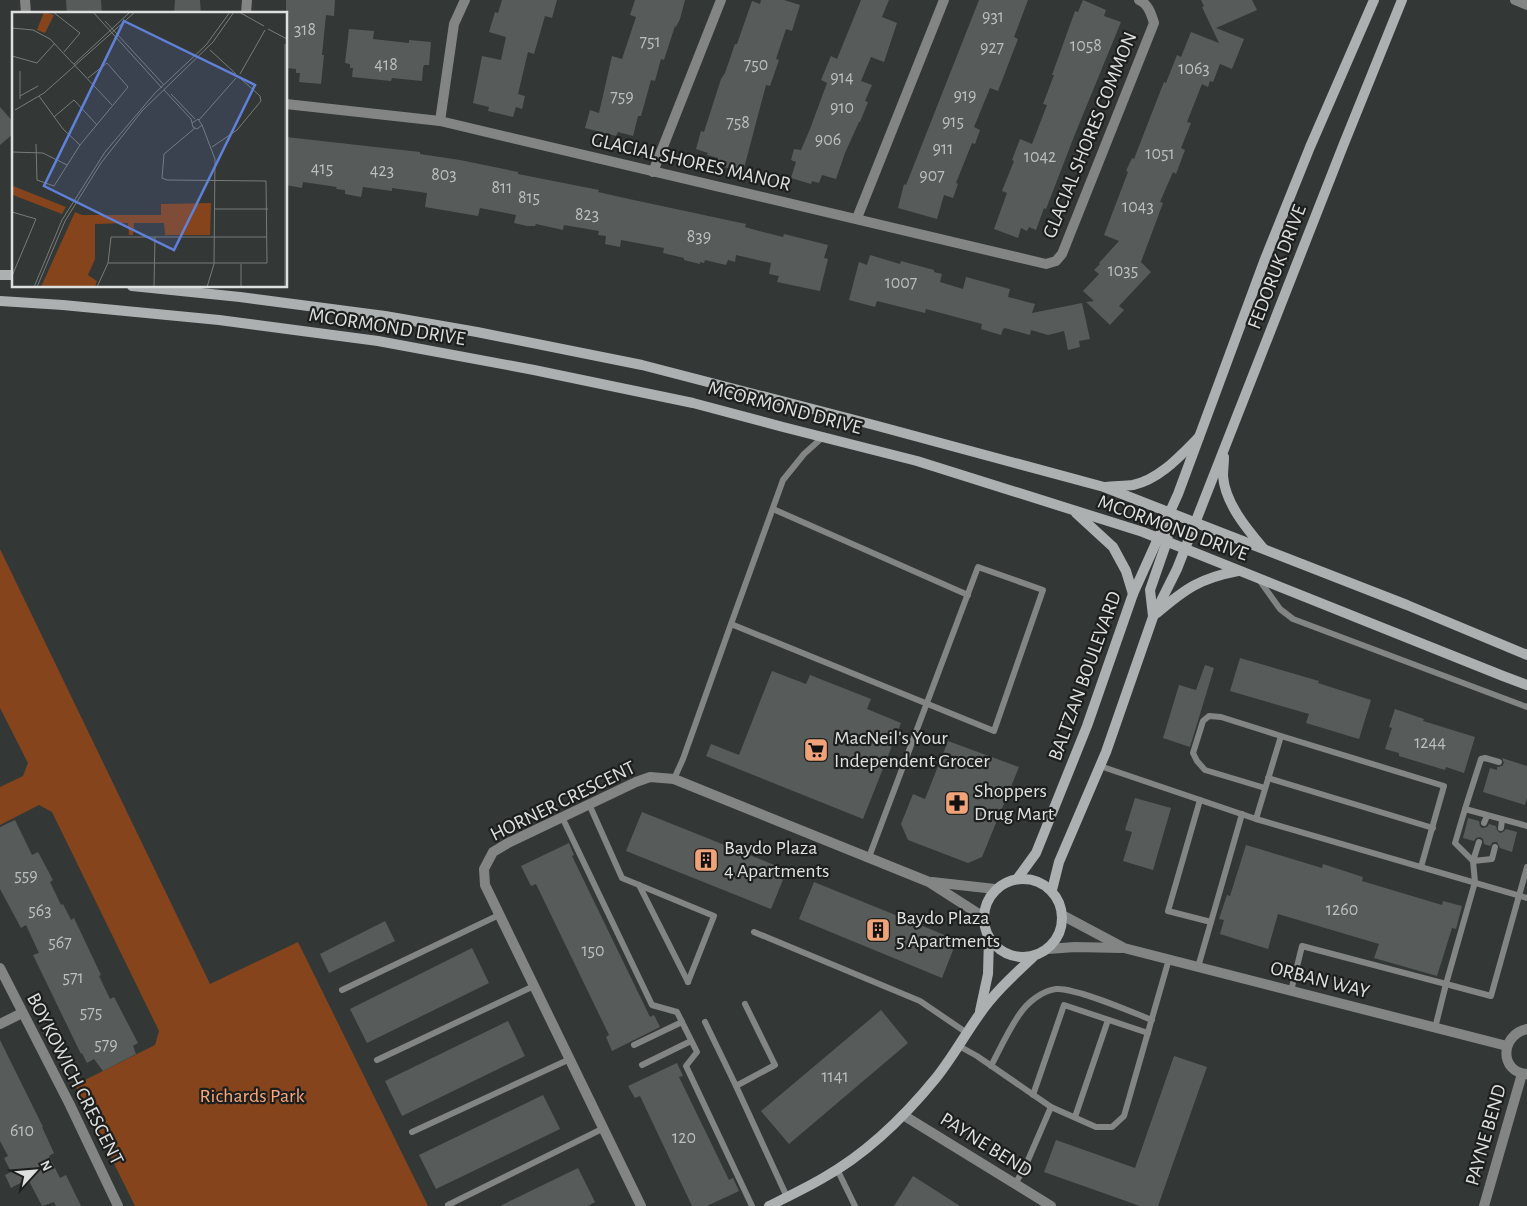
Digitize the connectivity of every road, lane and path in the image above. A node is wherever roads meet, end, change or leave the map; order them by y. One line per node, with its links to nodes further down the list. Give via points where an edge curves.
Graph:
1 (465, 0): 10 (street, via 454,24)
2 (721, 0): 11 (street)
3 (944, 0): 12 (street)
4 (1138, 0): 12 (street, GLACIAL SHORES COMMON, via 1150,10 1154,22 1062,254 1056,261 1046,264)
5 (1374, 0): 15 (main road, FEDORUK DRIVE, via 1265,259)
6 (1402, 0): 17 (main road, FEDORUK DRIVE)
7 (1515, 0): 8 (street)
8 (1527, 5)
9 (288, 104): 10 (street, GLACIAL SHORES MANOR)
10 (440, 121): 11 (street, GLACIAL SHORES MANOR)
11 (653, 172): 12 (street, GLACIAL SHORES MANOR)
12 (857, 218)
13 (152, 288): 18 (main road, MCORMOND DRIVE, via 385,316 632,363)
14 (0, 301): 16 (main road, MCORMOND DRIVE, via 218,320 378,341 693,403)
15 (1201, 434): 18 (main road, via 1158,474 1134,484); 21 (main road, FEDORUK DRIVE)
16 (824, 436): 19 (lane, via 783,480); 20 (main road, MCORMOND DRIVE, via 917,461)
17 (1224, 448): 22 (main road, FEDORUK DRIVE); 25 (main road, via 1223,478 1228,491 1245,526)
18 (1104, 487): 21 (main road, MCORMOND DRIVE)
19 (773, 508): 29 (lane); 31 (lane)
20 (1074, 511): 23 (main road, MCORMOND DRIVE); 28 (main road, via 1113,547 1126,571)
21 (1170, 513): 22 (main road, MCORMOND DRIVE); 23 (main road, FEDORUK DRIVE)
22 (1195, 523): 24 (main road, FEDORUK DRIVE); 25 (main road, MCORMOND DRIVE)
23 (1163, 539): 24 (main road, MCORMOND DRIVE); 28 (main road, BALTZAN BOULEVARD); 30 (main road, via 1150,590)
24 (1185, 548): 26 (main road, MCORMOND DRIVE); 30 (main road)
25 (1264, 549): 32 (main road, MCORMOND DRIVE)
26 (1238, 571): 27 (main road, MCORMOND DRIVE); 30 (main road, via 1194,584)
27 (1260, 580): 33 (main road, MCORMOND DRIVE); 35 (lane, via 1280,609 1293,619)
28 (1133, 594): 60 (main road, BALTZAN BOULEVARD, via 1087,726 1036,853)
29 (968, 595): 34 (lane); 34 (lane, via 978,567 1043,590 994,730)
30 (1153, 617): 38 (main road)
31 (731, 624): 34 (lane); 40 (lane)
32 (1527, 655)
33 (1527, 684)
34 (928, 704): 56 (lane)
35 (1527, 708)
36 (1281, 736): 39 (lane); 41 (lane, via 1222,717 1209,716 1203,721 1193,753 1205,770); 52 (lane, via 1444,786)
37 (1499, 762): 44 (lane, via 1481,759)
38 (1100, 766): 42 (lane); 65 (main road, via 1059,862)
39 (1268, 778): 41 (lane); 52 (lane)
40 (674, 779): 43 (street, HORNER CRESCENT, via 650,777); 56 (street, HORNER CRESCENT)
41 (1265, 788): 48 (lane)
42 (1200, 800): 45 (lane); 71 (lane, via 1168,912)
43 (589, 804): 47 (street, HORNER CRESCENT); 63 (lane, via 622,878)
44 (1465, 809): 46 (lane); 57 (lane, via 1455,843)
45 (1242, 814): 48 (lane); 71 (lane)
46 (1487, 816): 49 (lane); 50 (lane)
47 (562, 817): 68 (street, HORNER CRESCENT, via 493,852 484,869 485,885); 89 (lane, via 652,1005 677,1012)
48 (1256, 819): 58 (lane)
49 (1502, 820): 51 (lane); 53 (lane)
50 (1484, 823)
51 (1527, 826)
52 (1433, 828): 58 (lane)
53 (1501, 828)
54 (1479, 842): 57 (lane)
55 (1495, 847): 57 (lane, via 1492,859)
56 (869, 857): 61 (street, HORNER CRESCENT)
57 (1473, 861): 62 (lane)
58 (1421, 867): 62 (lane)
59 (1527, 867): 66 (lane)
60 (1017, 879): 64 (main road); 65 (main road, via 1030,879)
61 (929, 882): 64 (street, HORNER CRESCENT); 70 (street, HORNER CRESCENT)
62 (1475, 882): 66 (lane); 80 (lane)
63 (639, 885): 63 (lane, via 714,916 688,982 657,920)
64 (995, 889): 70 (main road, via 988,899)
65 (1052, 890): 69 (main road)
66 (1519, 896): 67 (lane); 80 (lane, via 1491,996)
67 (1527, 898)
68 (499, 915): 81 (street, HORNER CRESCENT); 82 (lane)
69 (1062, 915): 74 (street, ORBAN WAY); 75 (main road, via 1058,937)
70 (984, 918): 73 (main road)
71 (1210, 922): 78 (lane)
72 (754, 932): 95 (lane, via 920,1001)
73 (989, 938): 76 (main road, via 1008,955); 86 (main road, via 988,974)
74 (1124, 948): 75 (street, ORBAN WAY); 77 (street, ORBAN WAY)
75 (1048, 950): 76 (main road)
76 (1033, 957): 86 (main road)
77 (1169, 959): 78 (street, ORBAN WAY); 88 (lane)
78 (1198, 967): 83 (street, ORBAN WAY)
79 (0, 968): 85 (street, BOYKOWICH CRESCENT)
80 (1446, 984): 83 (lane, via 1302,946); 92 (lane)
81 (534, 986): 100 (street, HORNER CRESCENT); 101 (lane)
82 (342, 990)
83 (1291, 990): 92 (street, ORBAN WAY)
84 (746, 1004): 105 (lane, via 775,1065)
85 (22, 1014): 91 (street); 116 (street, BOYKOWICH CRESCENT)
86 (979, 1014): 95 (main road)
87 (1108, 1020): 94 (lane); 106 (lane, via 1064,1005); 109 (lane)
88 (1152, 1020): 94 (lane); 103 (lane, via 1085,995 1058,989 1044,992 1019,1015)
89 (682, 1022): 96 (lane); 97 (lane)
90 (705, 1022): 105 (lane)
91 (0, 1024)
92 (1435, 1028): 99 (street, ORBAN WAY)
93 (1527, 1029): 99 (street, via 1516,1032)
94 (1148, 1033): 109 (lane, via 1124,1116 1112,1127 1096,1127)
95 (967, 1034): 98 (main road)
96 (691, 1041): 102 (lane); 118 (lane, via 696,1052 686,1066)
97 (634, 1044)
98 (959, 1046): 103 (lane); 108 (main road)
99 (1507, 1046): 104 (street, via 1507,1060 1513,1069)
100 (570, 1059): 110 (street, HORNER CRESCENT); 111 (lane)
101 (377, 1060)
102 (642, 1065)
103 (991, 1066): 106 (lane)
104 (1524, 1074): 122 (street, PAYNE BEND)
105 (736, 1086): 114 (lane)
106 (1033, 1095): 107 (lane)
107 (1051, 1107): 109 (lane); 113 (lane, via 1026,1167)
108 (903, 1115): 112 (main road, via 860,1154); 113 (street, PAYNE BEND)
109 (1074, 1118)
110 (604, 1128): 115 (lane); 117 (street, HORNER CRESCENT)
111 (412, 1132)
112 (837, 1169): 114 (main road); 120 (lane)
113 (1015, 1184): 121 (street, PAYNE BEND)
114 (787, 1197): 119 (main road)
115 (448, 1205)
116 (118, 1206)
117 (641, 1206)
118 (752, 1206)
119 (769, 1206)
120 (855, 1206)
121 (1051, 1206)
122 (1484, 1206)

